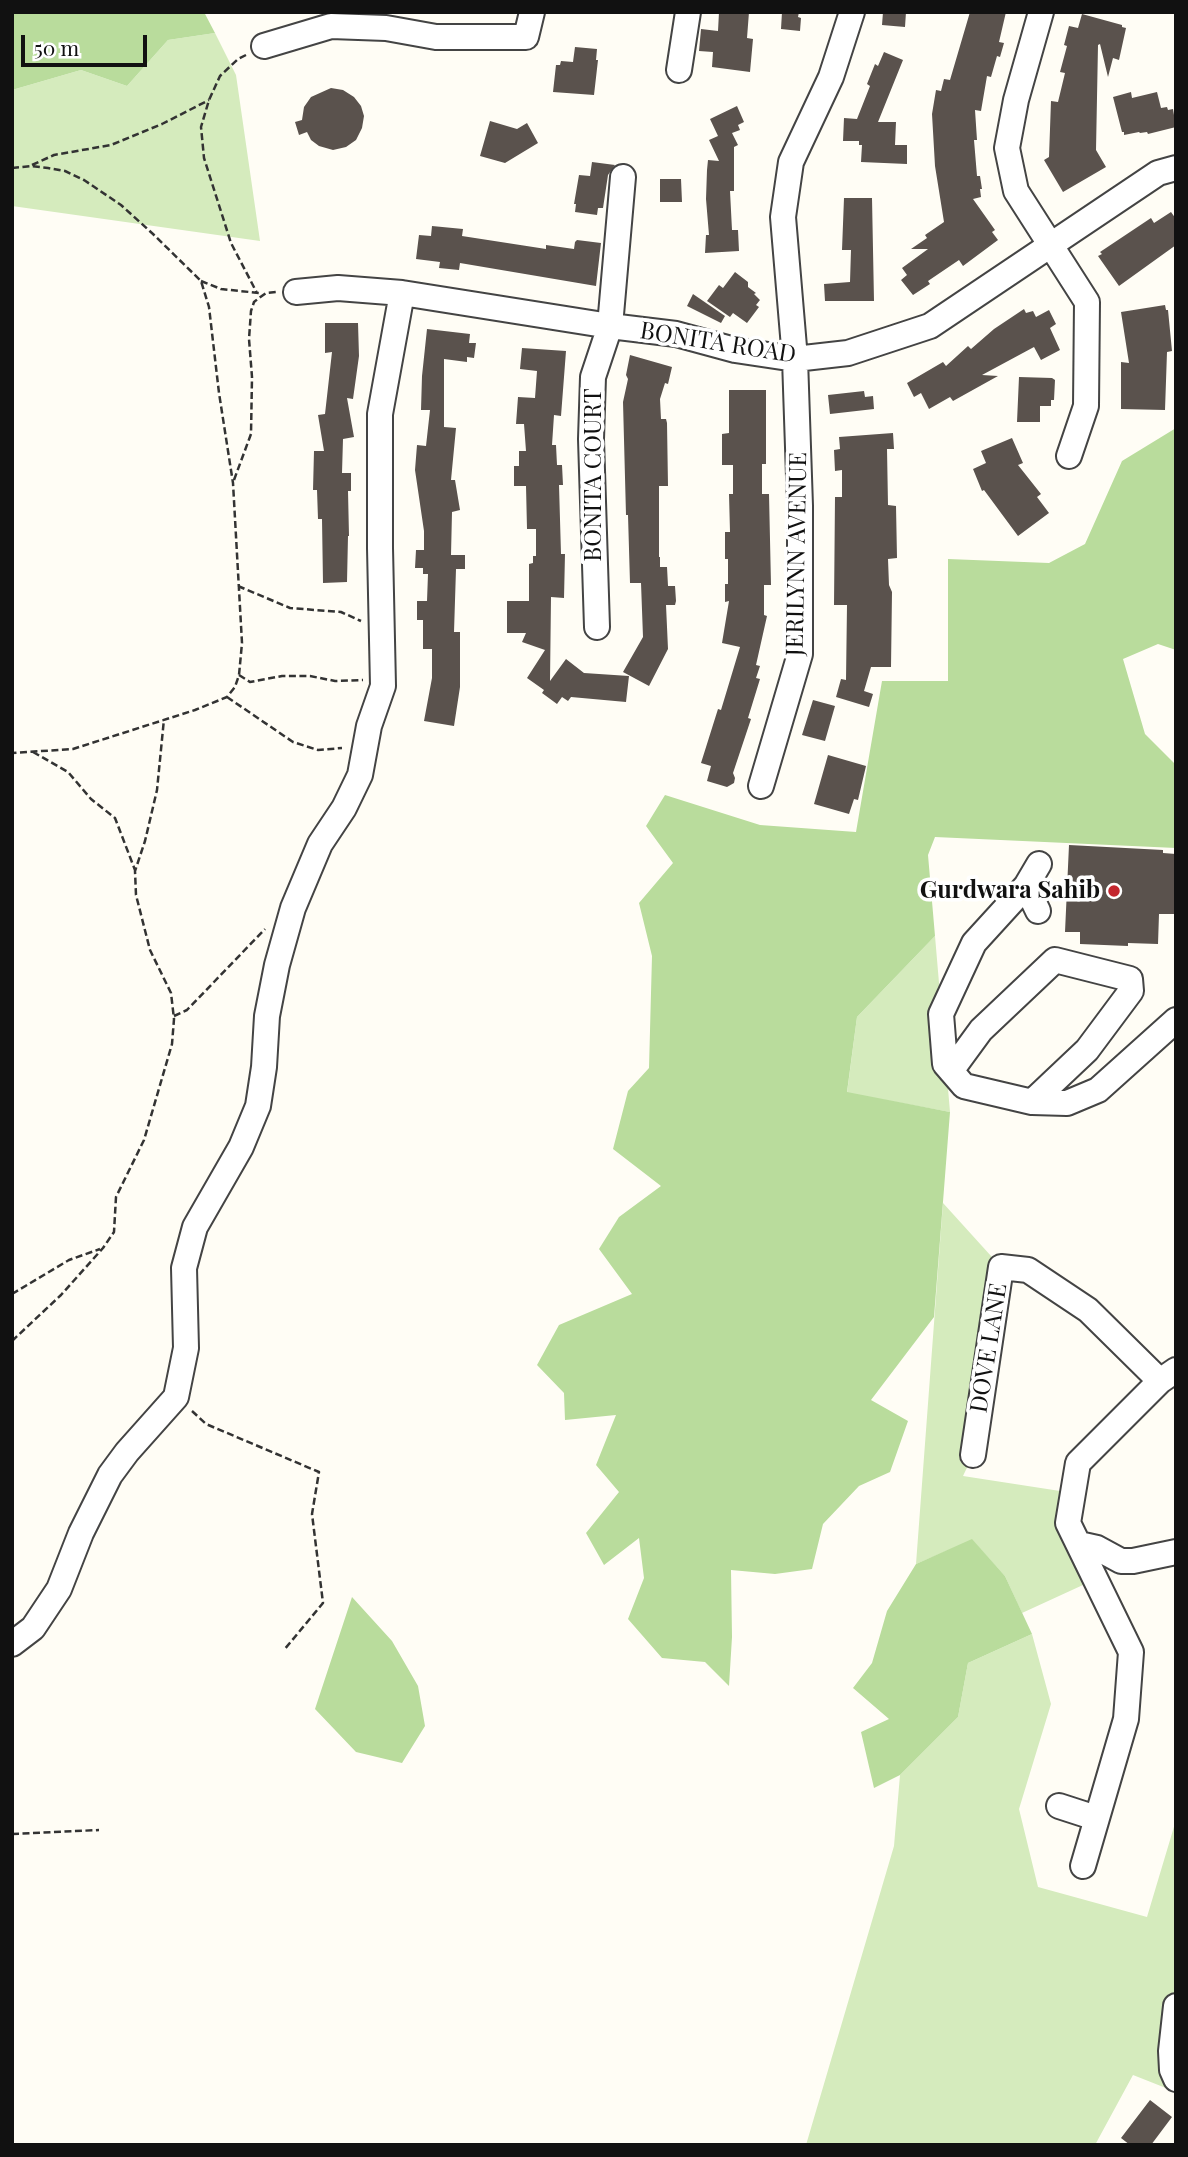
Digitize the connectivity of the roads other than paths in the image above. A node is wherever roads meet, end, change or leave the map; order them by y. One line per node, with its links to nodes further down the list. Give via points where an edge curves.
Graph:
1 (532, 12): 5 (street, via 526,37 436,37 386,28 331,26)
2 (688, 12): 6 (street)
3 (852, 12): 13 (street, JERILYNN AVENUE, via 831,77 791,162 783,217)
4 (1041, 12): 9 (street, via 1007,148 1016,191)
5 (264, 46)
6 (679, 70)
7 (1176, 168): 9 (street, BONITA ROAD, via 1158,173)
8 (623, 177): 12 (street, BONITA COURT)
9 (1052, 244): 13 (street, BONITA ROAD, via 930,326 848,353); 14 (street, via 1087,302 1086,406)
10 (296, 292): 11 (street, BONITA ROAD, via 338,288)
11 (402, 293): 12 (street, BONITA ROAD); 27 (street, via 380,414 383,683 360,775 320,844 291,915 267,1016 258,1106 241,1147 195,1227 184,1268 186,1348 176,1397 110,1475 59,1589 33,1628)
12 (610, 326): 13 (street, BONITA ROAD, via 676,334 735,350); 15 (street, BONITA COURT, via 593,377)
13 (795, 359): 16 (street, JERILYNN AVENUE, via 800,654)
14 (1069, 456)
15 (597, 626)
16 (761, 786)
17 (1038, 864): 18 (street)
18 (1026, 886): 19 (street); 21 (street, via 974,943 941,1014 945,1064)
19 (1038, 911)
20 (1176, 1020): 22 (street, via 1098,1090 1067,1103)
21 (951, 1071): 22 (street, via 964,1086); 22 (street, via 981,1030 1055,960 1130,979 1131,991 1087,1050)
22 (1032, 1102)
23 (1168, 1376): 24 (street, DOVE LANE, via 1088,1310 1028,1270 1001,1267); 25 (street, via 1078,1463 1069,1523)
24 (973, 1455)
25 (1079, 1544): 26 (street, via 1121,1561); 29 (street, via 1131,1652 1126,1718)
26 (1176, 1552)
27 (12, 1644)
28 (1059, 1806): 29 (street)
29 (1096, 1818): 30 (street)
30 (1083, 1866)
31 (1176, 2006): 32 (street, via 1171,2051)
32 (1176, 2079)

